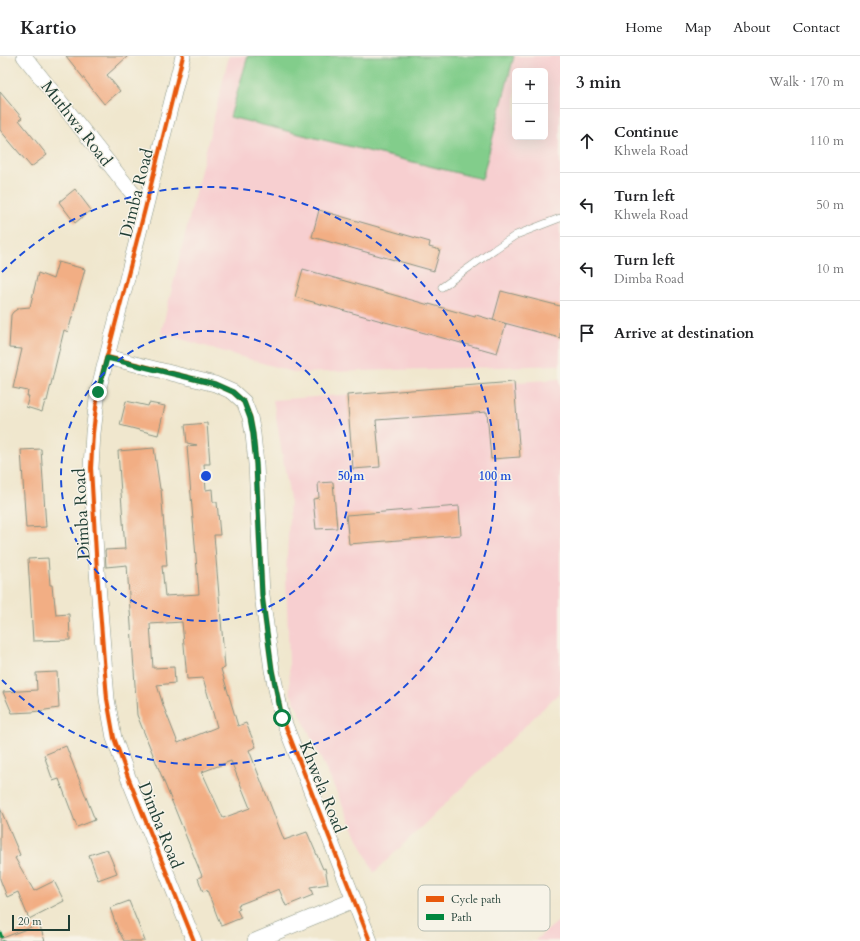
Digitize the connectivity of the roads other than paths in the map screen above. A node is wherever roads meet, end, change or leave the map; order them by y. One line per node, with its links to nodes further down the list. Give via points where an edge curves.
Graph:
1 (24, 56): 3 (street, Muthwa Road)
2 (183, 56): 3 (street, Dimba Road)
3 (145, 209): 6 (street, Dimba Road)
4 (560, 218): 5 (lane, via 516,235)
5 (442, 286)
6 (107, 358): 7 (street, Khwela Road, via 215,384 233,392 244,402 250,418 256,464 262,595 272,670 282,718); 8 (street, Dimba Road, via 98,392 91,468 107,699 114,738 128,778)
7 (354, 900): 9 (street); 10 (street, Khwela Road)
8 (194, 941)
9 (255, 941)
10 (370, 941)

